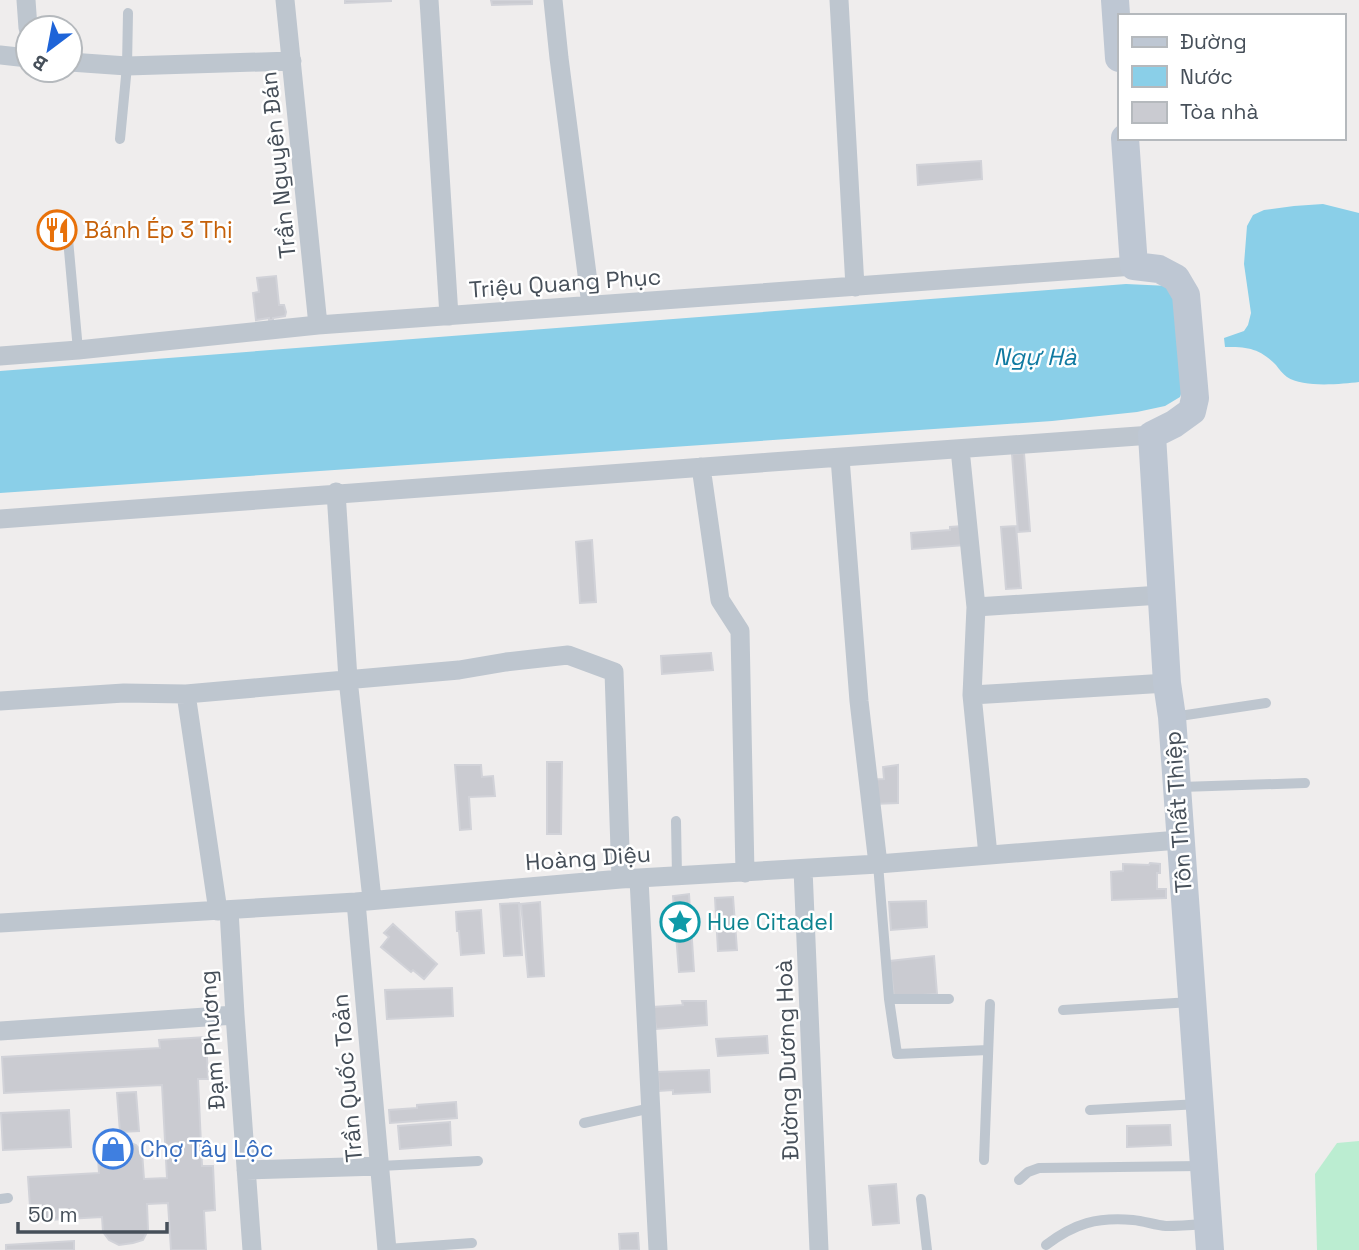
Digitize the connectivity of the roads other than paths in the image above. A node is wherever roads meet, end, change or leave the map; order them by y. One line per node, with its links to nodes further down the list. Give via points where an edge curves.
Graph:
1 (285, 0): 8 (street, Trần Nguyên Đán)
2 (429, 0): 17 (street)
3 (554, 0): 16 (street)
4 (838, 0): 15 (street)
5 (1115, 0): 7 (street)
6 (128, 13): 10 (lane)
7 (1118, 44)
8 (292, 61): 10 (street); 18 (street, Trần Nguyên Đán)
9 (84, 63): 10 (street)
10 (127, 66): 11 (lane)
11 (120, 139)
12 (1125, 140): 14 (street)
13 (66, 217): 19 (lane)
14 (1133, 266): 15 (street, Triệu Quang Phục); 21 (street, via 1159,269 1176,278 1186,295 1195,398 1192,411)
15 (855, 286): 16 (street, Triệu Quang Phục)
16 (591, 305): 17 (street, Triệu Quang Phục)
17 (449, 316): 18 (street, Triệu Quang Phục)
18 (318, 325): 19 (street, Triệu Quang Phục)
19 (78, 350): 20 (street, Triệu Quang Phục)
20 (0, 356)
21 (1152, 435): 22 (street); 27 (street, Tôn Thất Thiệp)
22 (960, 449): 23 (street); 28 (street)
23 (840, 458): 24 (street); 41 (street, via 859,701)
24 (701, 467): 25 (street); 43 (street, via 720,600 740,631)
25 (336, 492): 26 (street); 29 (street, Trần Quốc Toản)
26 (0, 519)
27 (1161, 595): 28 (street); 30 (street, Tôn Thất Thiệp)
28 (975, 607): 32 (street)
29 (348, 679): 31 (street); 45 (street, via 568,655 614,672); 46 (street, Trần Quốc Toản)
30 (1167, 683): 32 (street); 35 (street, Tôn Thất Thiệp)
31 (186, 694): 33 (street); 47 (street, Đạm Phương)
32 (972, 695): 40 (street)
33 (0, 701)
34 (1266, 703): 35 (lane)
35 (1172, 717): 37 (street, Tôn Thất Thiệp)
36 (1305, 783): 37 (lane)
37 (1177, 788): 39 (street, Tôn Thất Thiệp)
38 (676, 821): 44 (lane)
39 (1180, 839): 40 (street, Hoàng Diệu); 51 (street, Tôn Thất Thiệp)
40 (988, 855): 41 (street, Hoàng Diệu)
41 (878, 864): 42 (street, Hoàng Diệu); 49 (lane)
42 (803, 869): 43 (street, Hoàng Diệu); 74 (street, Đường Dương Hoà)
43 (745, 873): 44 (street, Hoàng Diệu)
44 (677, 876): 45 (street, Hoàng Diệu)
45 (630, 879): 46 (street, Hoàng Diệu); 58 (street)
46 (364, 900): 47 (street, Hoàng Diệu); 63 (street, Trần Quốc Toản)
47 (224, 911): 48 (street, Hoàng Diệu); 54 (street, Đạm Phương)
48 (0, 923)
49 (889, 999): 50 (lane); 56 (lane, via 897,1054)
50 (949, 999)
51 (1192, 1002): 53 (lane); 57 (street, Tôn Thất Thiệp)
52 (990, 1004): 56 (lane)
53 (1063, 1010)
54 (235, 1015): 55 (street); 65 (street, Đạm Phương)
55 (0, 1031)
56 (988, 1050): 61 (lane)
57 (1199, 1104): 59 (lane); 64 (street, Tôn Thất Thiệp)
58 (652, 1108): 60 (lane); 73 (street)
59 (1090, 1110)
60 (584, 1124)
61 (985, 1160)
62 (478, 1161): 63 (lane)
63 (380, 1166): 65 (street); 72 (street, Trần Quốc Toản)
64 (1204, 1166): 66 (lane, via 1039,1168); 68 (street, Tôn Thất Thiệp)
65 (246, 1170): 71 (street, Đạm Phương)
66 (1019, 1180)
67 (921, 1199): 75 (lane)
68 (1209, 1237): 70 (lane, via 1110,1219 1075,1226)
69 (472, 1242): 72 (lane)
70 (1046, 1245)
71 (252, 1250)
72 (387, 1250)
73 (658, 1250)
74 (819, 1250)
75 (927, 1250)

